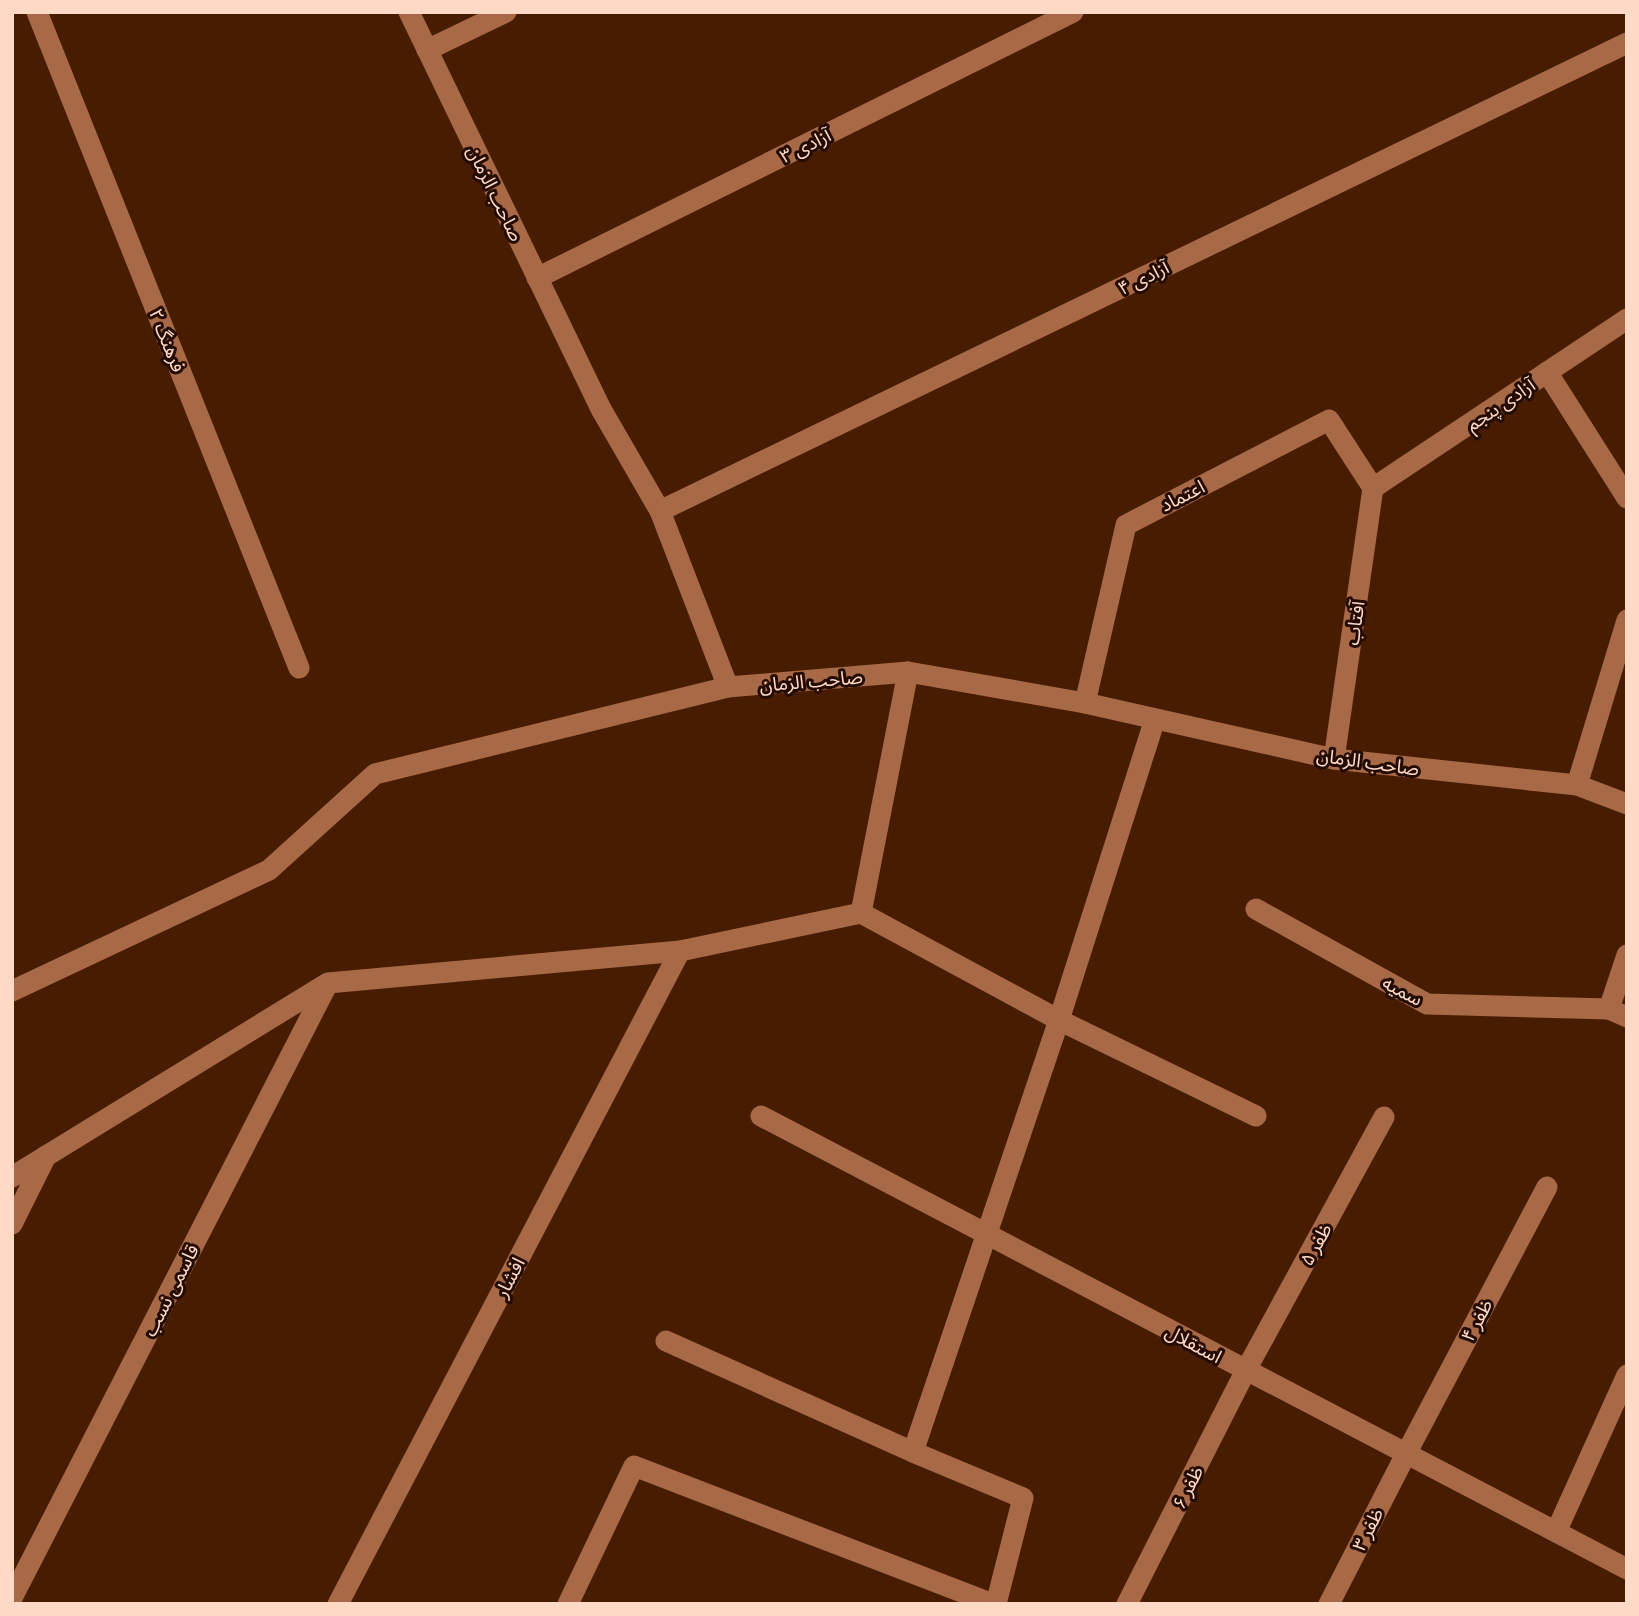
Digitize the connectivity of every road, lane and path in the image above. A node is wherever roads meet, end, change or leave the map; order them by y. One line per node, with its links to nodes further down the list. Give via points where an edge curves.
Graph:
1 (37, 12): 14 (street, فرهنگ ۲)
2 (409, 12): 6 (street, صاحب الزمان)
3 (506, 12): 6 (street)
4 (1073, 12): 7 (street, آزادی ۳)
5 (1627, 43): 12 (street, آزادی ۴)
6 (427, 50): 7 (street, صاحب الزمان)
7 (537, 278): 12 (street, صاحب الزمان, via 601,409)
8 (1626, 321): 9 (street, آزادی پنجم)
9 (1547, 372): 10 (street, آزادی پنجم); 11 (street)
10 (1373, 488): 17 (street, اعتماد, via 1329,420 1126,524); 19 (street, آفتاب)
11 (1627, 498)
12 (660, 511): 16 (street, صاحب الزمان)
13 (1627, 620): 20 (street)
14 (299, 668)
15 (908, 672): 16 (street, صاحب الزمان); 17 (street, صاحب الزمان); 23 (street)
16 (728, 687): 27 (street, via 375,774 269,870)
17 (1085, 703): 18 (street, صاحب الزمان)
18 (1155, 719): 19 (street, صاحب الزمان); 29 (street)
19 (1334, 759): 20 (street, صاحب الزمان)
20 (1577, 785): 21 (street, صاحب الزمان)
21 (1627, 804)
22 (1256, 909): 28 (street, سمیه, via 1427,1004)
23 (861, 913): 24 (street); 29 (street)
24 (680, 951): 26 (street); 46 (street, افشار)
25 (1627, 955): 28 (street, سمیه)
26 (328, 983): 33 (street); 45 (street, قاسمی نسب)
27 (12, 991)
28 (1618, 1013)
29 (1059, 1020): 31 (street); 37 (street)
30 (761, 1116): 37 (street, استقلال)
31 (1256, 1116)
32 (1384, 1117): 39 (street, ظفر ۵)
33 (46, 1156): 34 (street); 36 (street)
34 (12, 1177)
35 (1547, 1187): 42 (street, ظفر ۴)
36 (12, 1224)
37 (987, 1234): 39 (street, استقلال); 41 (street)
38 (666, 1341): 41 (street)
39 (1246, 1370): 42 (street, استقلال); 49 (street, ظفر ۶)
40 (1627, 1374): 43 (street)
41 (913, 1452): 48 (street, via 1023,1498)
42 (1406, 1454): 43 (street, استقلال); 50 (street, ظفر ۳)
43 (1556, 1532): 44 (street, استقلال)
44 (1627, 1569)
45 (12, 1598)
46 (338, 1604)
47 (568, 1604): 48 (street, via 634,1466)
48 (994, 1604)
49 (1127, 1604)
50 (1329, 1604)

